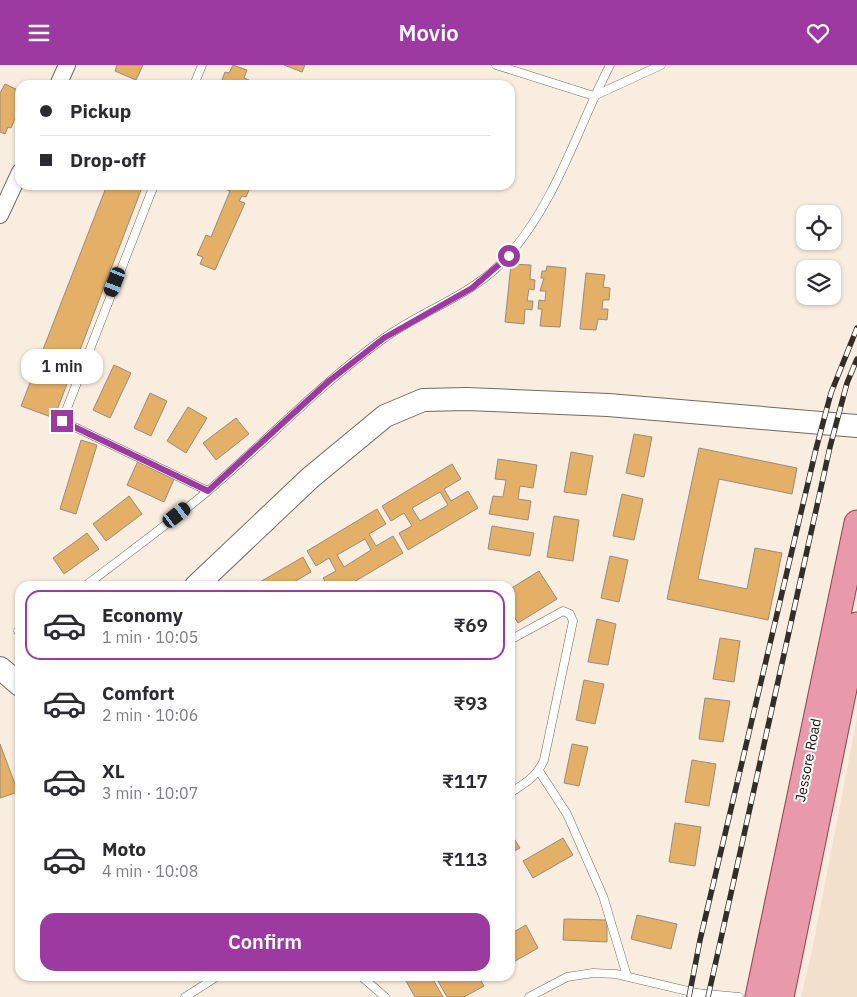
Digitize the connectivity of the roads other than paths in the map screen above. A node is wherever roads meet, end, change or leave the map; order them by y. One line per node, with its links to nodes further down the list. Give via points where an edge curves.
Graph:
1 (67, 65): 6 (street)
2 (202, 65): 7 (lane)
3 (496, 65): 8 (lane)
4 (610, 65): 8 (lane)
5 (661, 65): 8 (lane)
6 (60, 80)
7 (196, 80)
8 (594, 96): 13 (lane, via 549,199 509,256 472,288 384,338 329,381)
9 (15, 183): 11 (street)
10 (152, 190): 13 (lane, via 62,421)
11 (0, 215)
12 (857, 426): 16 (street, via 608,405 423,400 385,416 310,479)
13 (208, 491): 15 (lane)
14 (857, 523): 31 (main road, Jessore Road)
15 (91, 581)
16 (201, 581)
17 (857, 625): 32 (main road, Jessore Road)
18 (515, 637): 21 (lane, via 562,611 570,614 573,621)
19 (0, 668): 20 (street)
20 (15, 681)
21 (539, 771): 22 (lane); 23 (lane, via 567,814 599,887)
22 (515, 790)
23 (627, 976): 26 (lane); 29 (lane, via 580,974 555,982)
24 (210, 981): 27 (lane)
25 (367, 981): 28 (lane)
26 (695, 995): 30 (lane)
27 (185, 997)
28 (385, 997)
29 (529, 997)
30 (738, 997)
31 (758, 997)
32 (781, 997)

